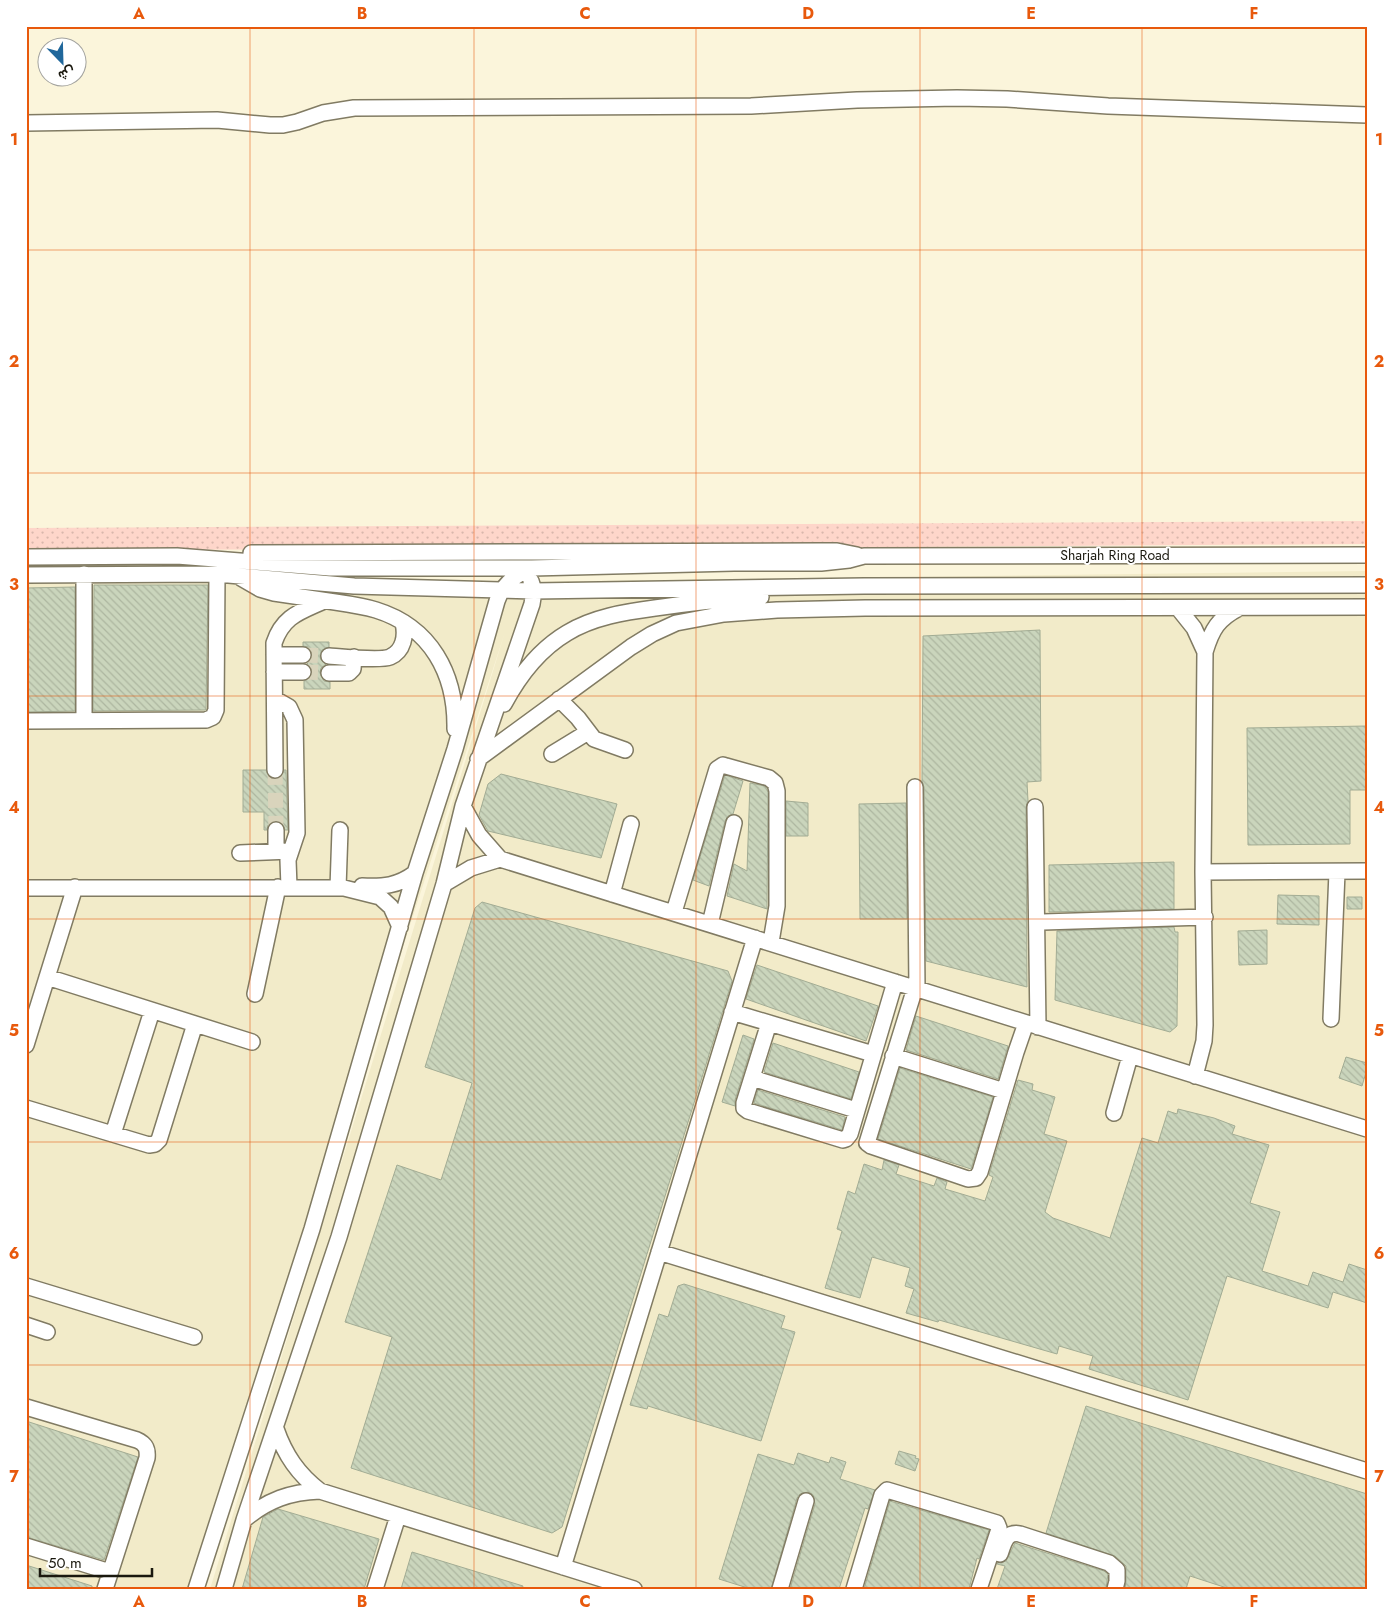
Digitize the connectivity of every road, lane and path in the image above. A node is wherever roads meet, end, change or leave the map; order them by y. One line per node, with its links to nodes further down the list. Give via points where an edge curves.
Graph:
1 (1367, 114): 2 (street, via 957,98 751,106 354,108 270,125 217,120)
2 (26, 122)
3 (1367, 555): 5 (street, Sharjah Ring Road)
4 (177, 556): 5 (street, via 717,550 837,551); 6 (street); 7 (street, via 330,568)
5 (864, 556): 7 (street, via 822,564)
6 (26, 557)
7 (524, 569): 14 (street); 15 (street)
8 (84, 574): 9 (street); 10 (street); 31 (street)
9 (217, 574): 11 (street); 31 (street, via 216,710 213,717 206,720)
10 (26, 575)
11 (235, 575): 14 (street, via 354,586); 16 (street, via 260,589)
12 (1367, 585): 13 (street)
13 (864, 586): 15 (street); 34 (street, via 826,594 700,601 609,616 588,623 548,647 526,670)
14 (502, 590): 15 (street); 35 (street)
15 (534, 591): 34 (street)
16 (324, 601): 20 (street, via 376,610); 22 (street, via 288,619 277,634)
17 (1367, 607): 19 (street)
18 (1178, 608): 19 (street); 21 (street, via 1194,628); 30 (street, via 856,608 724,614 676,624 652,634)
19 (1239, 608): 21 (street, via 1217,624)
20 (403, 622): 25 (street, via 405,636 395,653 385,658); 35 (street, via 429,644 443,665 456,710)
21 (1206, 652): 51 (street)
22 (274, 654): 23 (street); 26 (street)
23 (303, 655)
24 (329, 656): 25 (street)
25 (354, 657): 28 (street, via 349,673)
26 (274, 672): 27 (street); 29 (street)
27 (304, 672)
28 (330, 673)
29 (274, 699): 39 (street); 48 (street, via 289,707 295,720 297,833)
30 (559, 699): 33 (street); 38 (street)
31 (84, 721): 32 (street)
32 (26, 722)
33 (588, 732): 36 (street, via 596,740); 37 (street)
34 (487, 735): 38 (street)
35 (455, 749): 54 (street)
36 (625, 750)
37 (552, 754)
38 (478, 759): 42 (street)
39 (275, 770)
40 (915, 787): 70 (street)
41 (698, 797): 61 (street)
42 (462, 806): 50 (street, via 479,835); 55 (street)
43 (1035, 807): 77 (street)
44 (734, 823): 64 (street)
45 (631, 824): 60 (street)
46 (276, 830): 48 (street)
47 (340, 830): 59 (street)
48 (284, 851): 49 (street); 57 (street, via 288,860)
49 (240, 853)
50 (500, 859): 55 (street, via 471,868); 60 (street)
51 (1203, 872): 52 (street); 62 (street)
52 (1337, 872): 53 (street); 74 (street)
53 (1367, 872)
54 (415, 873): 59 (street, via 393,885); 65 (street)
55 (444, 884): 97 (street, via 339,1237)
56 (75, 887): 57 (street); 58 (street); 68 (street)
57 (284, 887): 59 (street); 71 (street)
58 (26, 888)
59 (341, 888): 65 (street, via 380,897 391,906)
60 (612, 894): 61 (street)
61 (671, 912): 64 (street); 67 (street, via 717,768 722,765 769,778 777,791 777,906)
62 (1205, 917): 63 (street); 83 (street, via 1205,1025)
63 (1043, 922)
64 (710, 924): 66 (street)
65 (400, 927): 108 (street, via 293,1289)
66 (755, 938): 67 (street); 73 (street)
67 (771, 942): 69 (street)
68 (47, 978): 72 (street); 79 (street)
69 (895, 982): 70 (street); 80 (street)
70 (916, 988): 77 (street); 81 (street)
71 (255, 994)
72 (152, 1010): 76 (street); 90 (street)
73 (732, 1012): 75 (street); 91 (street)
74 (1331, 1019)
75 (769, 1023): 80 (street); 84 (street)
76 (195, 1024): 78 (street); 90 (street, via 158,1142 152,1145)
77 (1032, 1025): 82 (street); 85 (street)
78 (252, 1042)
79 (26, 1045)
80 (873, 1054): 87 (street)
81 (893, 1056): 85 (street); 85 (street, via 867,1140 869,1145 968,1179 976,1178 980,1172)
82 (1130, 1056): 83 (street); 88 (street)
83 (1196, 1076): 89 (street)
84 (752, 1078): 87 (street); 87 (street, via 743,1106 748,1111 843,1140 850,1134)
85 (1004, 1091)
86 (26, 1108): 90 (street)
87 (856, 1110)
88 (1114, 1113)
89 (1367, 1129)
90 (113, 1134)
91 (659, 1252): 98 (street); 105 (street)
92 (26, 1286): 95 (street)
93 (26, 1325): 94 (street)
94 (47, 1332)
95 (194, 1337)
96 (26, 1407): 106 (street, via 137,1440 146,1447 147,1458)
97 (276, 1429): 99 (street, via 288,1458); 103 (street)
98 (1367, 1471)
99 (320, 1491): 102 (street); 103 (street, via 295,1493 271,1500)
100 (876, 1491): 113 (street)
101 (806, 1501): 112 (street)
102 (398, 1516): 105 (street); 110 (street)
103 (244, 1520): 109 (street)
104 (26, 1546): 106 (street)
105 (563, 1567): 111 (street)
106 (110, 1572): 107 (street)
107 (105, 1589)
108 (196, 1589)
109 (224, 1589)
110 (375, 1589)
111 (634, 1589)
112 (780, 1589)
113 (845, 1589)
114 (854, 1589): 115 (street, via 882,1493 887,1490 997,1523 998,1532)
115 (979, 1589)
116 (990, 1589): 117 (street, via 1004,1542 1015,1533 1110,1563 1117,1570)
117 (1115, 1589)

